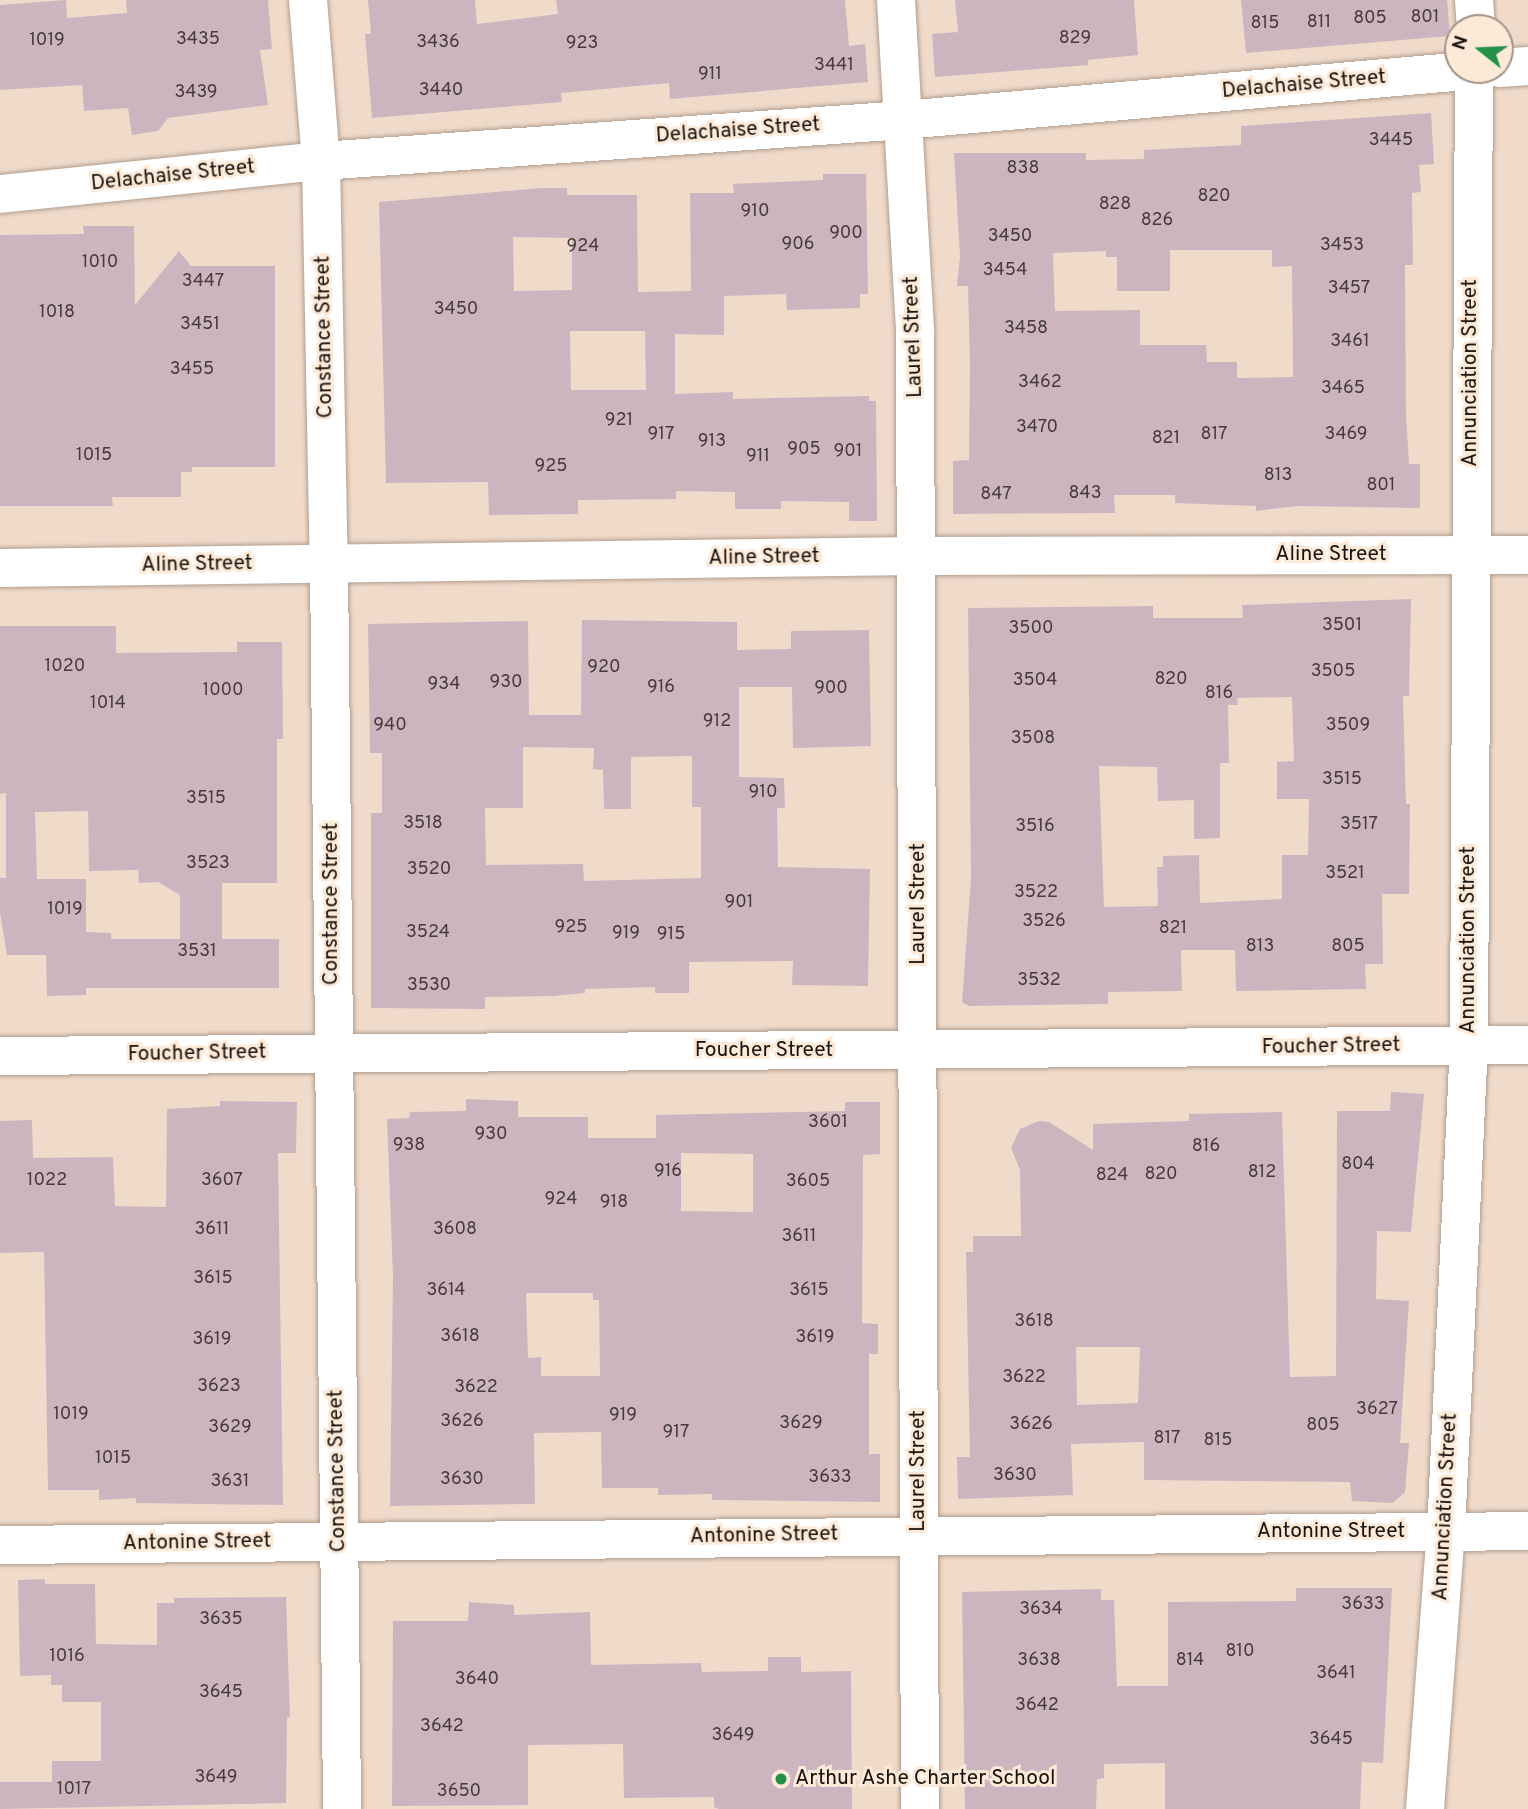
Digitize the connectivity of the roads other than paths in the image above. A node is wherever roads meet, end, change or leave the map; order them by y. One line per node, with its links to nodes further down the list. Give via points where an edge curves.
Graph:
1 (308, 0): 6 (street, Constance Street)
2 (895, 0): 5 (street, Laurel Street)
3 (1444, 73): 5 (street, Delachaise Street)
4 (1475, 84): 9 (street, Annunciation Street)
5 (904, 120): 6 (street, Delachaise Street); 8 (street, Laurel Street, via 915,331)
6 (321, 160): 7 (street, Delachaise Street); 11 (street, Constance Street)
7 (0, 194)
8 (917, 555): 9 (street, Aline Street); 11 (street, Aline Street); 15 (street, Laurel Street)
9 (1471, 555): 10 (street, Aline Street); 13 (street, Annunciation Street)
10 (1528, 555)
11 (329, 564): 12 (street, Aline Street); 16 (street, Constance Street)
12 (0, 568)
13 (1469, 1045): 14 (street, Foucher Street); 15 (street, Foucher Street); 18 (street, Annunciation Street)
14 (1528, 1045)
15 (919, 1051): 16 (street, Foucher Street); 20 (street, Laurel Street)
16 (333, 1053): 17 (street, Foucher Street); 21 (street, Constance Street)
17 (0, 1056)
18 (1446, 1531): 19 (street, Antonine Street); 20 (street, Antonine Street); 25 (street, Annunciation Street)
19 (1528, 1531)
20 (919, 1534): 21 (street, Antonine Street); 24 (street, Laurel Street)
21 (338, 1541): 22 (street, Antonine Street); 23 (street, Constance Street)
22 (0, 1545)
23 (342, 1809)
24 (920, 1809)
25 (1425, 1809)

